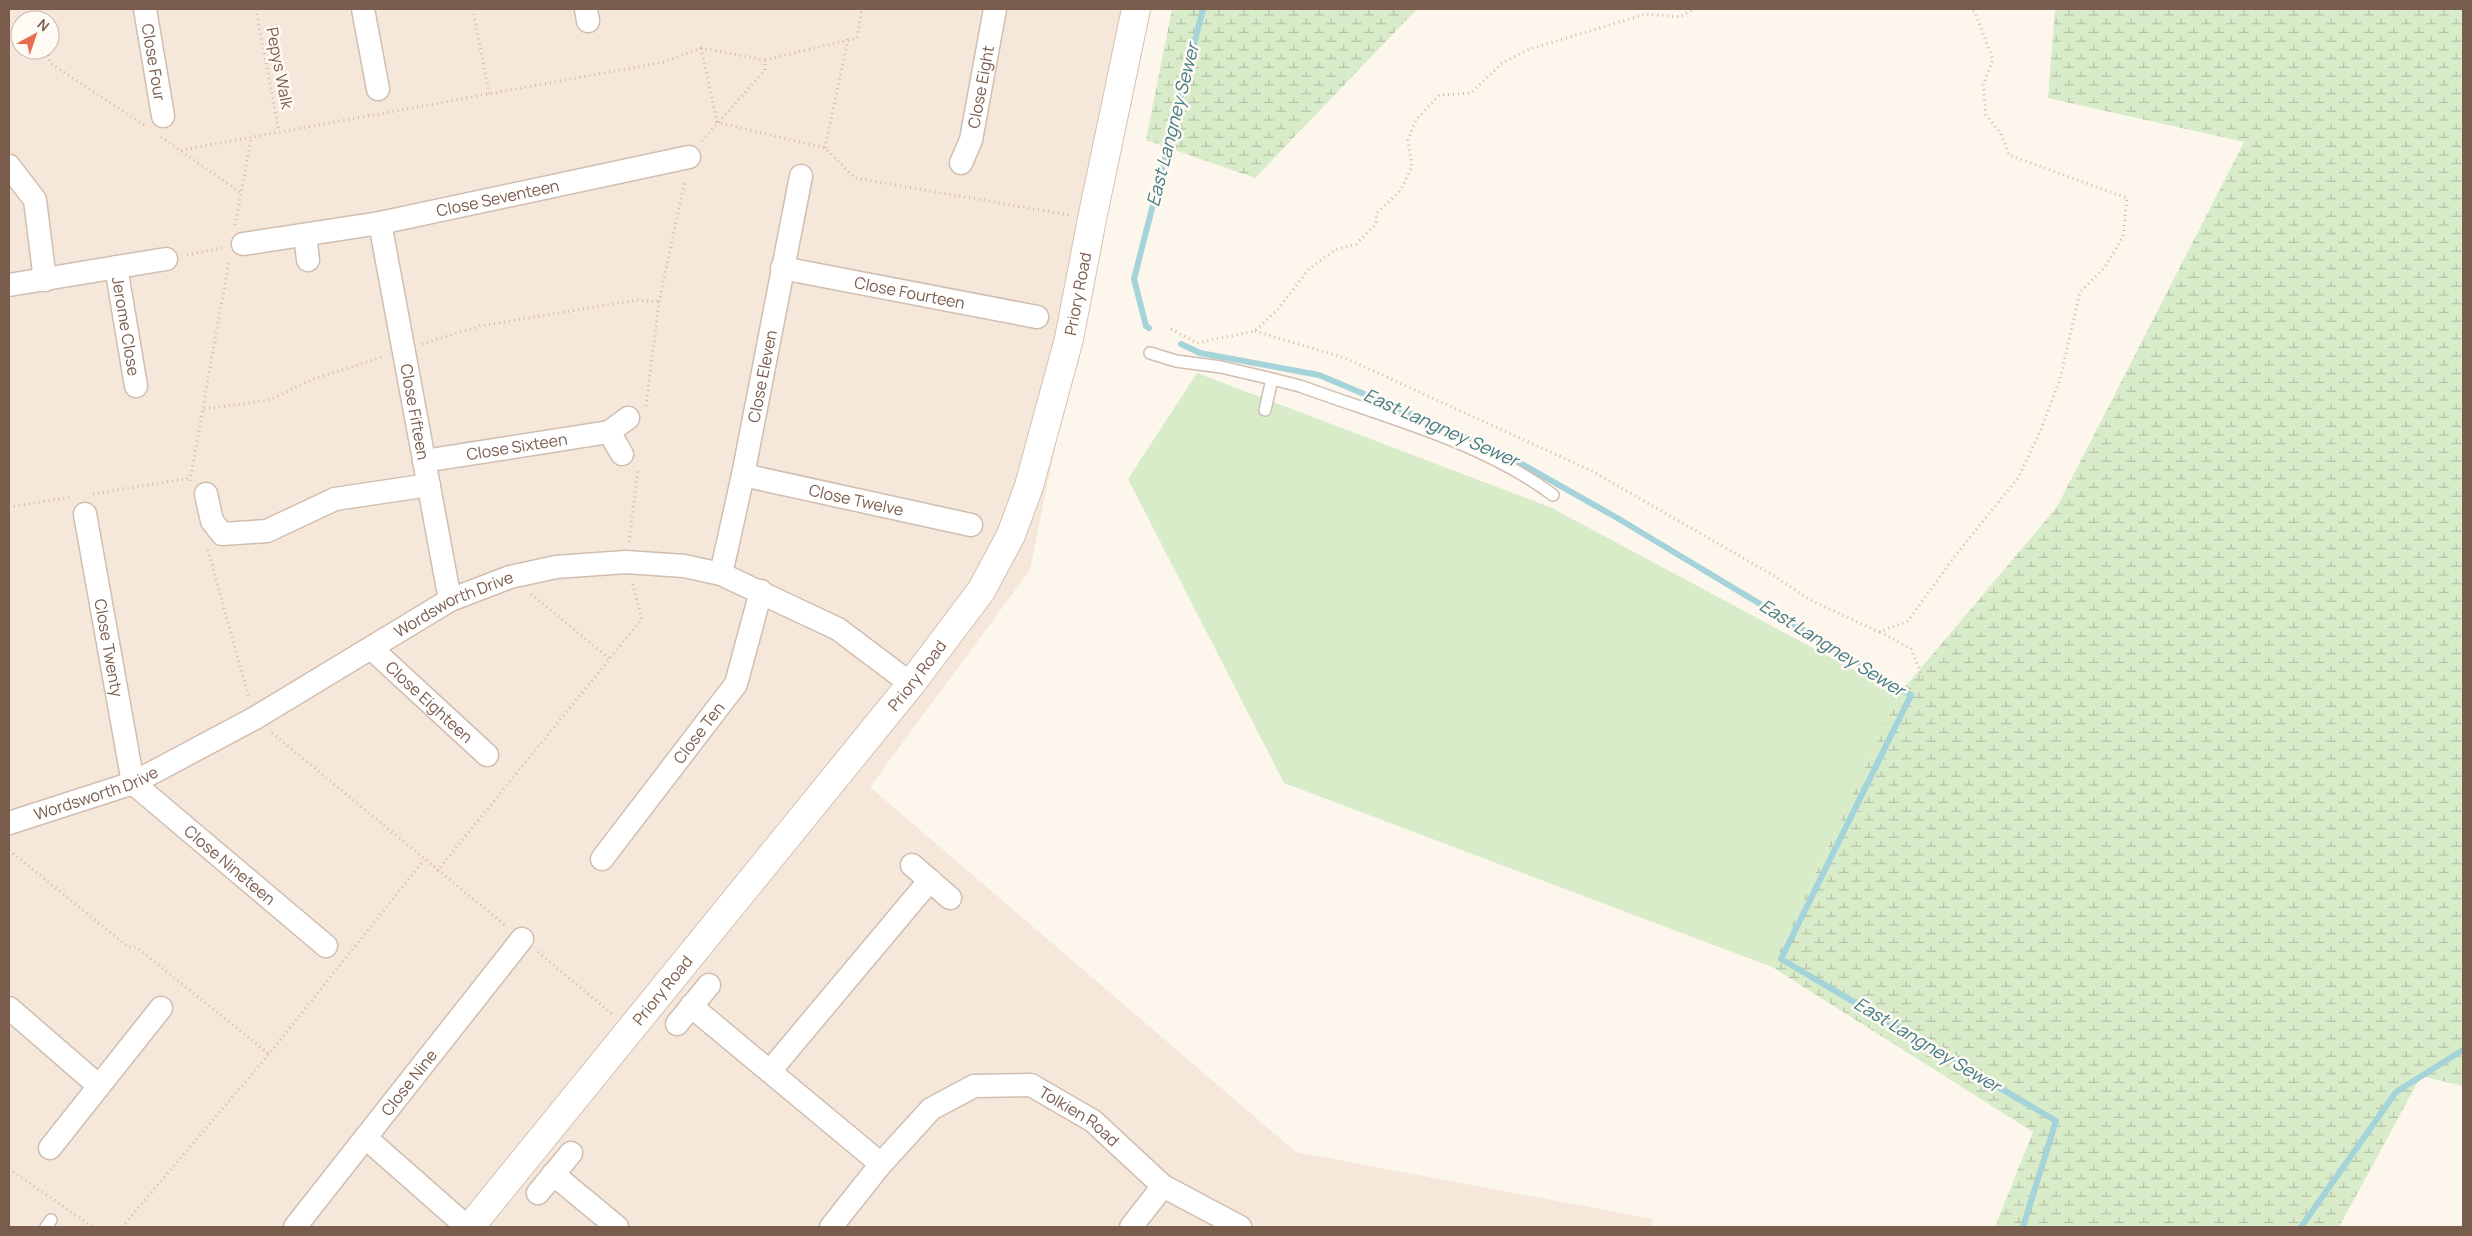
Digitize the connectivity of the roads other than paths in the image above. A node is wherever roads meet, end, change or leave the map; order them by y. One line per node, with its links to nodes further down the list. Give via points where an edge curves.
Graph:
1 (145, 9): 6 (street, Close Four)
2 (363, 9): 5 (street)
3 (995, 9): 8 (street, Close Eight, via 971,140)
4 (1136, 9): 39 (street, Priory Road, via 1069,340 1030,486 981,591)
5 (378, 89)
6 (156, 126)
7 (690, 158): 11 (street, Close Seventeen)
8 (961, 163)
9 (9, 166): 18 (street, via 35,200)
10 (801, 176): 17 (street, Close Eleven)
11 (380, 223): 12 (street, Close Seventeen); 28 (street, Close Fifteen)
12 (305, 235): 13 (street, Close Seventeen); 15 (street)
13 (243, 244)
14 (166, 259): 16 (street, Jerome Close)
15 (308, 260)
16 (116, 267): 18 (street, Jerome Close); 23 (street, Jerome Close)
17 (782, 268): 20 (street, Close Fourteen); 29 (street, Close Eleven)
18 (45, 280): 19 (street, Jerome Close)
19 (9, 285)
20 (1037, 316)
21 (1150, 353): 22 (lane)
22 (1272, 379): 24 (lane); 32 (lane, via 1300,386 1490,456)
23 (136, 386)
24 (1265, 410)
25 (637, 413): 26 (street, Close Sixteen)
26 (609, 432): 27 (street); 28 (street, Close Sixteen)
27 (630, 460)
28 (424, 461): 30 (street, Close Fifteen)
29 (743, 475): 34 (street, Close Twelve); 35 (street, Close Eleven)
30 (429, 485): 31 (street, via 336,499 267,531 260,541 222,534 212,521); 37 (street, Close Fifteen)
31 (206, 494)
32 (1554, 495)
33 (82, 502): 41 (street, Close Twenty)
34 (971, 525)
35 (721, 574): 36 (street, Wordsworth Drive); 37 (street, Wordsworth Drive, via 684,566 626,562 556,567 510,577)
36 (761, 591): 39 (street, Wordsworth Drive, via 838,629); 43 (street, Close Ten, via 736,684)
37 (450, 600): 38 (street, Wordsworth Drive)
38 (372, 649): 40 (street, Close Eighteen); 41 (street, Wordsworth Drive)
39 (911, 684): 64 (street, Priory Road)
40 (487, 754)
41 (133, 783): 42 (street, Wordsworth Drive); 48 (street, Close Nineteen)
42 (9, 823)
43 (602, 859)
44 (912, 866): 45 (street)
45 (930, 880): 46 (street); 54 (street)
46 (950, 898)
47 (522, 939): 56 (street, Close Nine)
48 (326, 946)
49 (709, 985): 50 (street)
50 (692, 1006): 53 (street); 54 (street)
51 (9, 1008): 55 (street)
52 (161, 1008): 55 (street)
53 (677, 1024)
54 (770, 1071): 59 (street)
55 (99, 1086): 57 (street)
56 (366, 1138): 63 (street, Close Nine); 64 (street)
57 (50, 1148)
58 (570, 1153): 60 (street)
59 (881, 1164): 61 (street, Tolkien Road, via 931,1110 974,1086 1030,1085 1093,1121); 66 (street, Tolkien Road)
60 (553, 1174): 62 (street); 65 (street)
61 (1163, 1186): 67 (street); 68 (street, Tolkien Road)
62 (538, 1193)
63 (295, 1227)
64 (468, 1227)
65 (617, 1227)
66 (831, 1227)
67 (1131, 1227)
68 (1240, 1227)

